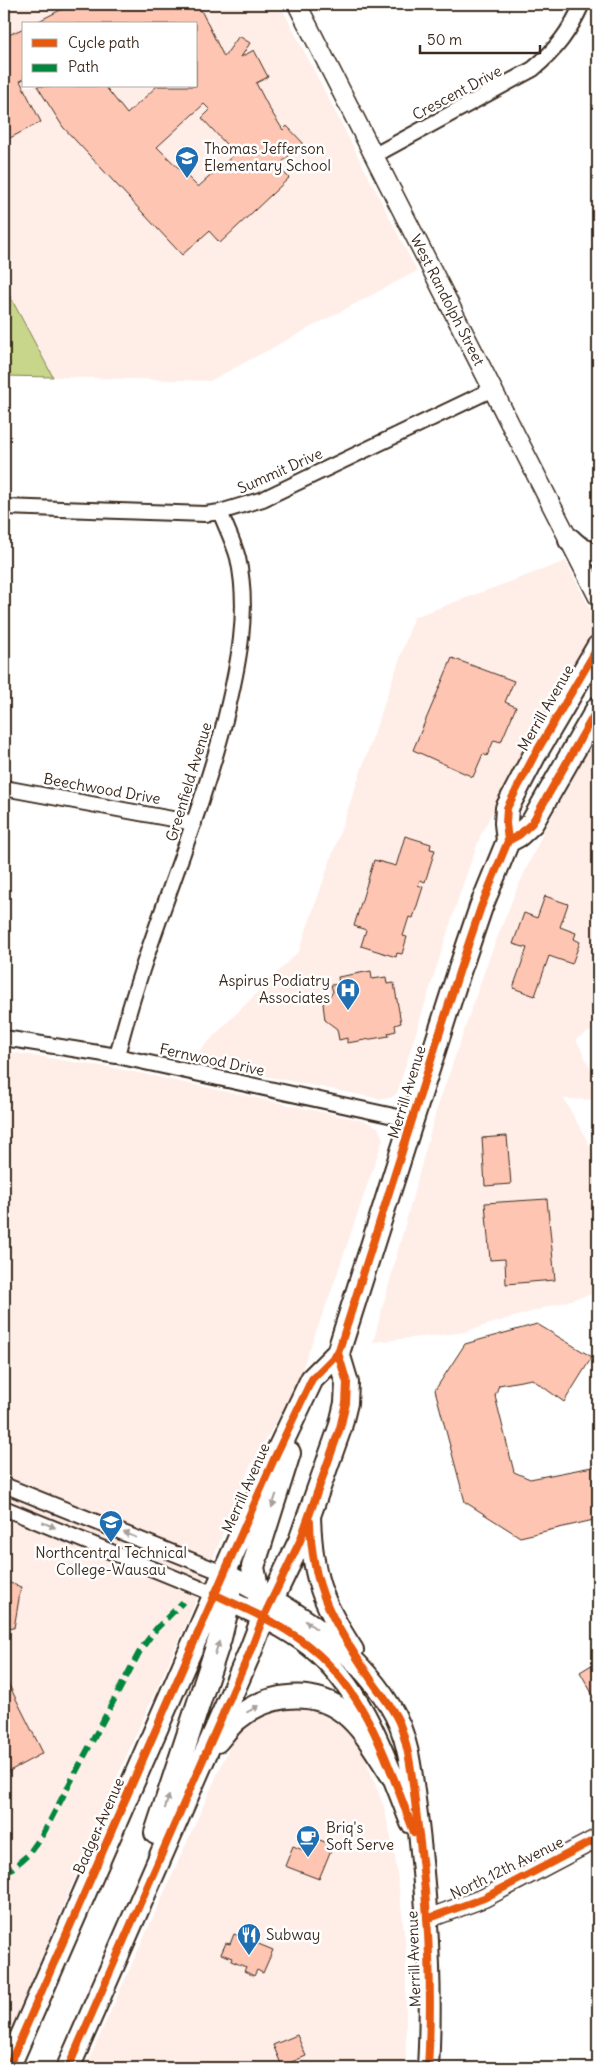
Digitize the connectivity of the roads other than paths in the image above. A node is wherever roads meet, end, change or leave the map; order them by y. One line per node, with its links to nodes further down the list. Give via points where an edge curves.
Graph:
1 (297, 4): 3 (street, West Randolph Street)
2 (582, 4): 3 (street, Crescent Drive, via 566,36 533,69)
3 (375, 155): 4 (street, West Randolph Street)
4 (493, 389): 6 (street, Summit Drive, via 263,499); 7 (street, West Randolph Street)
5 (4, 507): 6 (street, Summit Drive)
6 (220, 512): 15 (street, Greenfield Avenue, via 238,558 242,630 234,686 208,785)
7 (570, 540): 8 (main road, via 579,549); 9 (street, West Randolph Street)
8 (598, 554)
9 (598, 597)
10 (598, 647): 16 (main road, Merrill Avenue, via 514,793 506,814)
11 (598, 708): 13 (main road)
12 (598, 734): 13 (main road)
13 (575, 747): 16 (main road, via 532,823)
14 (4, 788): 15 (street, Beechwood Drive)
15 (194, 823): 18 (street, Greenfield Avenue, via 141,972)
16 (508, 841): 19 (main road, Merrill Avenue, via 468,944)
17 (4, 1038): 18 (street, Fernwood Drive)
18 (117, 1056): 19 (street, Fernwood Drive)
19 (412, 1120): 20 (main road, Merrill Avenue)
20 (338, 1353): 21 (main road, Merrill Avenue, via 319,1370); 24 (main road, via 347,1377 346,1403)
21 (308, 1387): 25 (main road, Merrill Avenue); 26 (main road, one-way to 26, via 253,1563)
22 (4, 1485): 25 (street, one-way to 22)
23 (4, 1508): 27 (street, one-way to 27)
24 (310, 1516): 26 (main road); 29 (main road, via 313,1560 323,1598)
25 (223, 1573): 26 (main road, Merrill Avenue); 27 (main road, Merrill Avenue)
26 (264, 1593): 28 (main road); 29 (main road, Merrill Avenue, one-way to 26, via 334,1642)
27 (222, 1598): 28 (main road, Merrill Avenue); 34 (main road, one-way to 27, via 155,1838 218,1644); 36 (main road, Badger Avenue)
28 (263, 1618): 30 (main road); 31 (main road, Merrill Avenue, via 312,1648 344,1681 366,1716)
29 (373, 1681): 33 (main road, Merrill Avenue, via 395,1714 406,1746)
30 (205, 1755): 31 (main road, one-way to 31, via 245,1713 276,1700 302,1696 326,1702 344,1712 361,1729); 34 (main road)
31 (392, 1775): 33 (main road, Merrill Avenue)
32 (598, 1838): 35 (street, North 12th Avenue, via 484,1898)
33 (421, 1849): 35 (main road, Merrill Avenue)
34 (148, 1884): 37 (main road)
35 (427, 1919): 38 (main road, Merrill Avenue)
36 (8, 2068)
37 (68, 2068)
38 (428, 2068)

